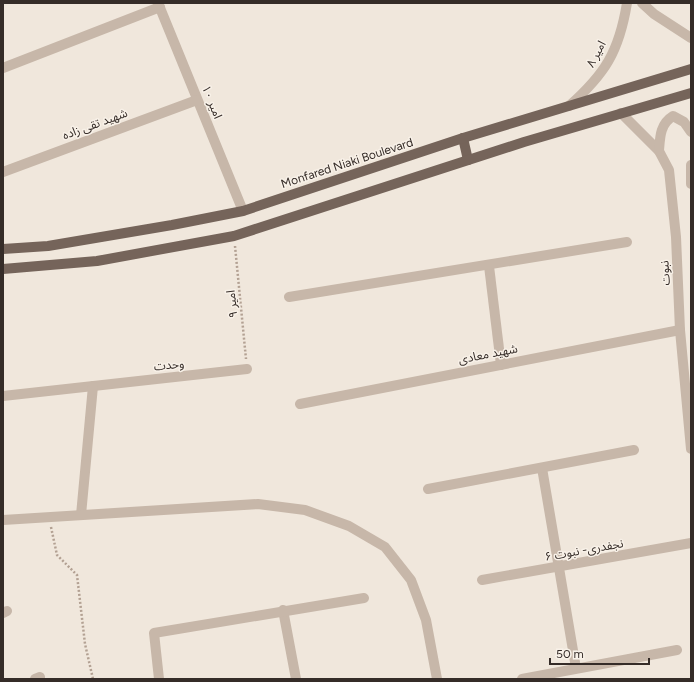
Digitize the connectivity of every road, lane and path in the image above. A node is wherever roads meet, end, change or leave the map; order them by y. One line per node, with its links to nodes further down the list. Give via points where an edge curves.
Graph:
1 (627, 3): 9 (street, امیر ۸, via 622,28 608,64 590,87)
2 (642, 3): 4 (street)
3 (159, 5): 5 (street); 8 (street, امیر ۱۰)
4 (691, 38)
5 (3, 68)
6 (691, 69): 9 (main road, Monfared Niaki Boulevard)
7 (691, 93): 10 (main road)
8 (197, 100): 16 (street, شهید تقی زاده); 18 (street, امیر ۱۰)
9 (569, 106): 12 (main road, Monfared Niaki Boulevard)
10 (621, 112): 13 (street, نبوت); 14 (main road)
11 (691, 132): 13 (street, via 684,122 673,116 666,120 661,129)
12 (463, 138): 14 (main road); 18 (main road, Monfared Niaki Boulevard)
13 (659, 151): 25 (street, نبوت, via 669,170 676,237)
14 (468, 160): 19 (main road)
15 (691, 165): 17 (street)
16 (3, 172)
17 (691, 184)
18 (243, 211): 21 (main road, Monfared Niaki Boulevard, via 48,246)
19 (234, 236): 23 (main road, via 97,260); 27 (path, امیر ۹)
20 (627, 242): 22 (street)
21 (3, 249)
22 (489, 266): 24 (street); 26 (street)
23 (3, 269)
24 (289, 297)
25 (680, 330): 26 (street, شهید معادی); 31 (street, نبوت)
26 (501, 365): 30 (street, شهید معادی)
27 (247, 369): 28 (street, وحدت)
28 (93, 386): 29 (street, وحدت); 35 (street)
29 (3, 396)
30 (300, 404)
31 (691, 449)
32 (634, 450): 33 (street)
33 (542, 468): 34 (street); 39 (street)
34 (428, 489)
35 (81, 516): 36 (street); 48 (street, via 258,504 304,510 349,526 385,548 411,580 426,620)
36 (48, 517): 37 (street); 45 (path, via 57,555 77,575 85,644)
37 (3, 520)
38 (691, 543): 39 (street, نجفدری- نبوت ۶)
39 (559, 568): 40 (street, نجفدری- نبوت ۶); 44 (street)
40 (482, 580)
41 (364, 598): 42 (street)
42 (283, 610): 46 (street, via 154,633); 47 (street)
43 (677, 650): 44 (street)
44 (576, 668): 49 (street)
45 (93, 679)
46 (159, 679)
47 (296, 679)
48 (437, 679)
49 (522, 679)

